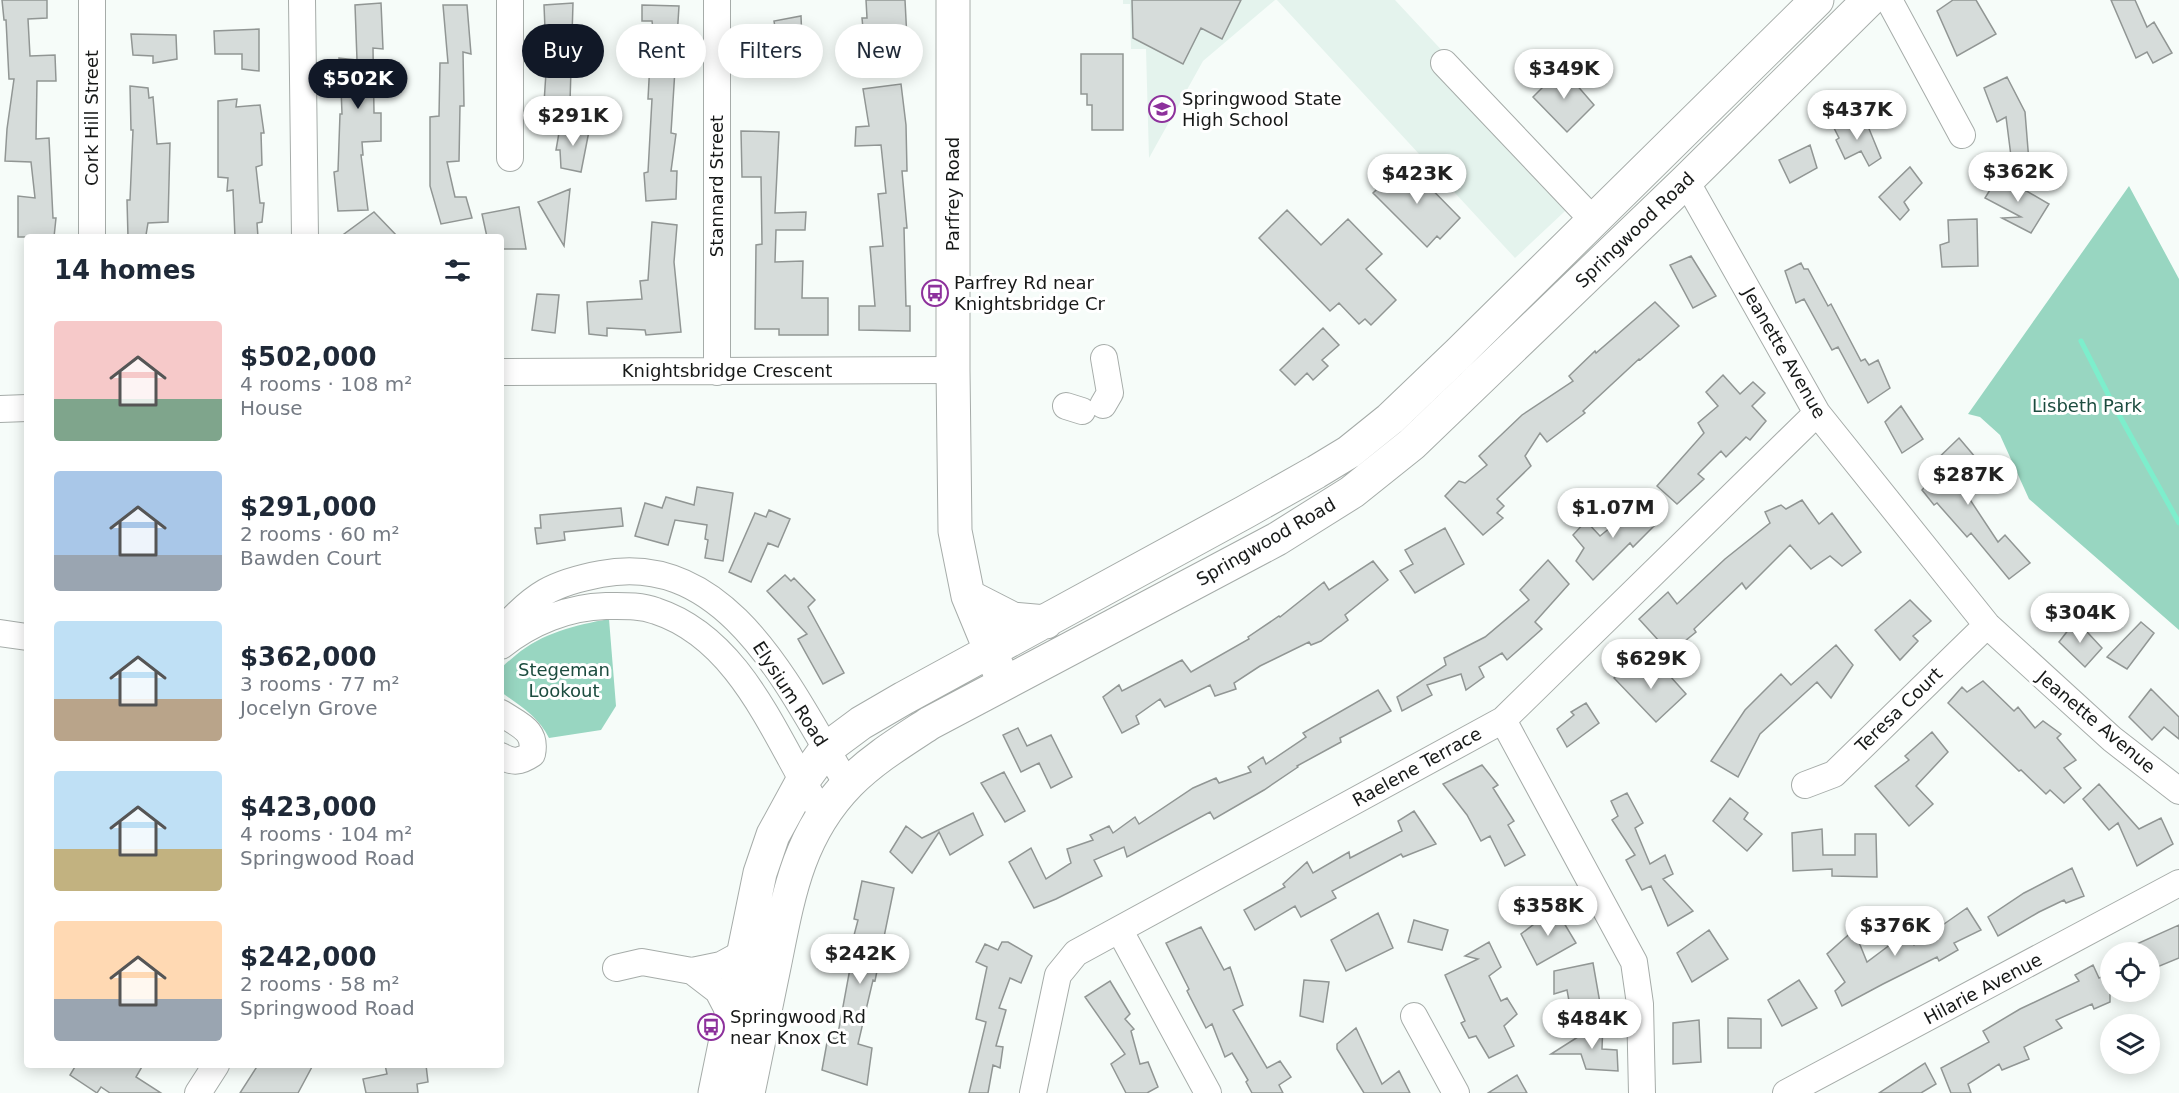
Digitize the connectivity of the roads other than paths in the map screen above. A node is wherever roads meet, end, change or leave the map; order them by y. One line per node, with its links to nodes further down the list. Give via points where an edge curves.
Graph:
1 (92, 0): 14 (street, Cork Hill Street)
2 (302, 0): 15 (street)
3 (510, 0): 11 (street)
4 (717, 0): 19 (street, Stannard Street)
5 (953, 0): 17 (main road, Parfrey Road)
6 (1817, 0): 13 (main road, Springwood Road)
7 (1869, 0): 12 (main road, Springwood Road)
8 (1889, 0): 10 (street)
9 (1444, 63): 13 (street)
10 (1962, 135)
11 (510, 158)
12 (1686, 181): 23 (street, Jeanette Avenue); 33 (main road, Springwood Road, via 1412,444 1352,492 1277,539)
13 (1593, 220): 26 (main road, Springwood Road, via 1450,362 1349,452)
14 (92, 234)
15 (305, 234)
16 (1104, 358): 20 (street, via 1110,393)
17 (953, 370): 19 (street, Knightsbridge Crescent); 24 (main road, Parfrey Road)
18 (504, 372): 19 (street, Knightsbridge Crescent)
19 (717, 372)
20 (1084, 407)
21 (24, 408): 22 (street)
22 (0, 409)
23 (1817, 413): 27 (street, Jeanette Avenue); 35 (street, Raelene Terrace)
24 (955, 531): 25 (main road, Parfrey Road); 32 (main road, Parfrey Road, via 947,565 949,596 962,644)
25 (968, 596): 26 (main road, via 1013,619); 32 (main road, Parfrey Road)
26 (1046, 622): 32 (main road, Springwood Road)
27 (1986, 625): 40 (street, Teresa Court, via 1834,774); 41 (street, Jeanette Avenue, via 2112,739)
28 (504, 628): 36 (street, Elysium Road, via 541,592 572,580 609,572 639,571 669,577 698,590 750,632 779,670)
29 (0, 633): 30 (street)
30 (24, 637)
31 (504, 644): 38 (street, Elysium Road, via 542,621 599,607 655,610 677,620 707,639 729,660 753,694)
32 (980, 657): 33 (main road, Parfrey Road); 36 (main road, Springwood Road, via 861,723)
33 (994, 689): 39 (main road, Springwood Road, via 876,758)
34 (504, 715): 37 (street, via 530,732 535,742 532,754 522,761)
35 (1503, 720): 44 (street, Raelene Terrace); 57 (street, via 1634,962 1640,1004)
36 (826, 749): 38 (main road, Springwood Road); 39 (street, Elysium Road)
37 (504, 758)
38 (802, 782): 42 (street, Elysium Road); 45 (main road, Springwood Road, via 763,864)
39 (848, 784): 42 (main road, Springwood Road)
40 (1805, 785)
41 (2179, 791)
42 (823, 815): 53 (main road, Springwood Road, via 791,882)
43 (2179, 883): 58 (street, Hilarie Avenue)
44 (1120, 931): 54 (street, Raelene Terrace, via 1076,953 1058,975); 55 (street)
45 (745, 952): 47 (street, via 721,965); 48 (main road, Springwood Road)
46 (616, 968): 47 (street, via 642,962)
47 (692, 971): 48 (street, via 718,991)
48 (730, 1016): 52 (main road, Springwood Road)
49 (1414, 1016): 56 (street)
50 (214, 1068): 51 (street)
51 (198, 1093)
52 (715, 1093)
53 (748, 1093)
54 (1033, 1093)
55 (1208, 1093)
56 (1456, 1093)
57 (1642, 1093)
58 (1786, 1093)

